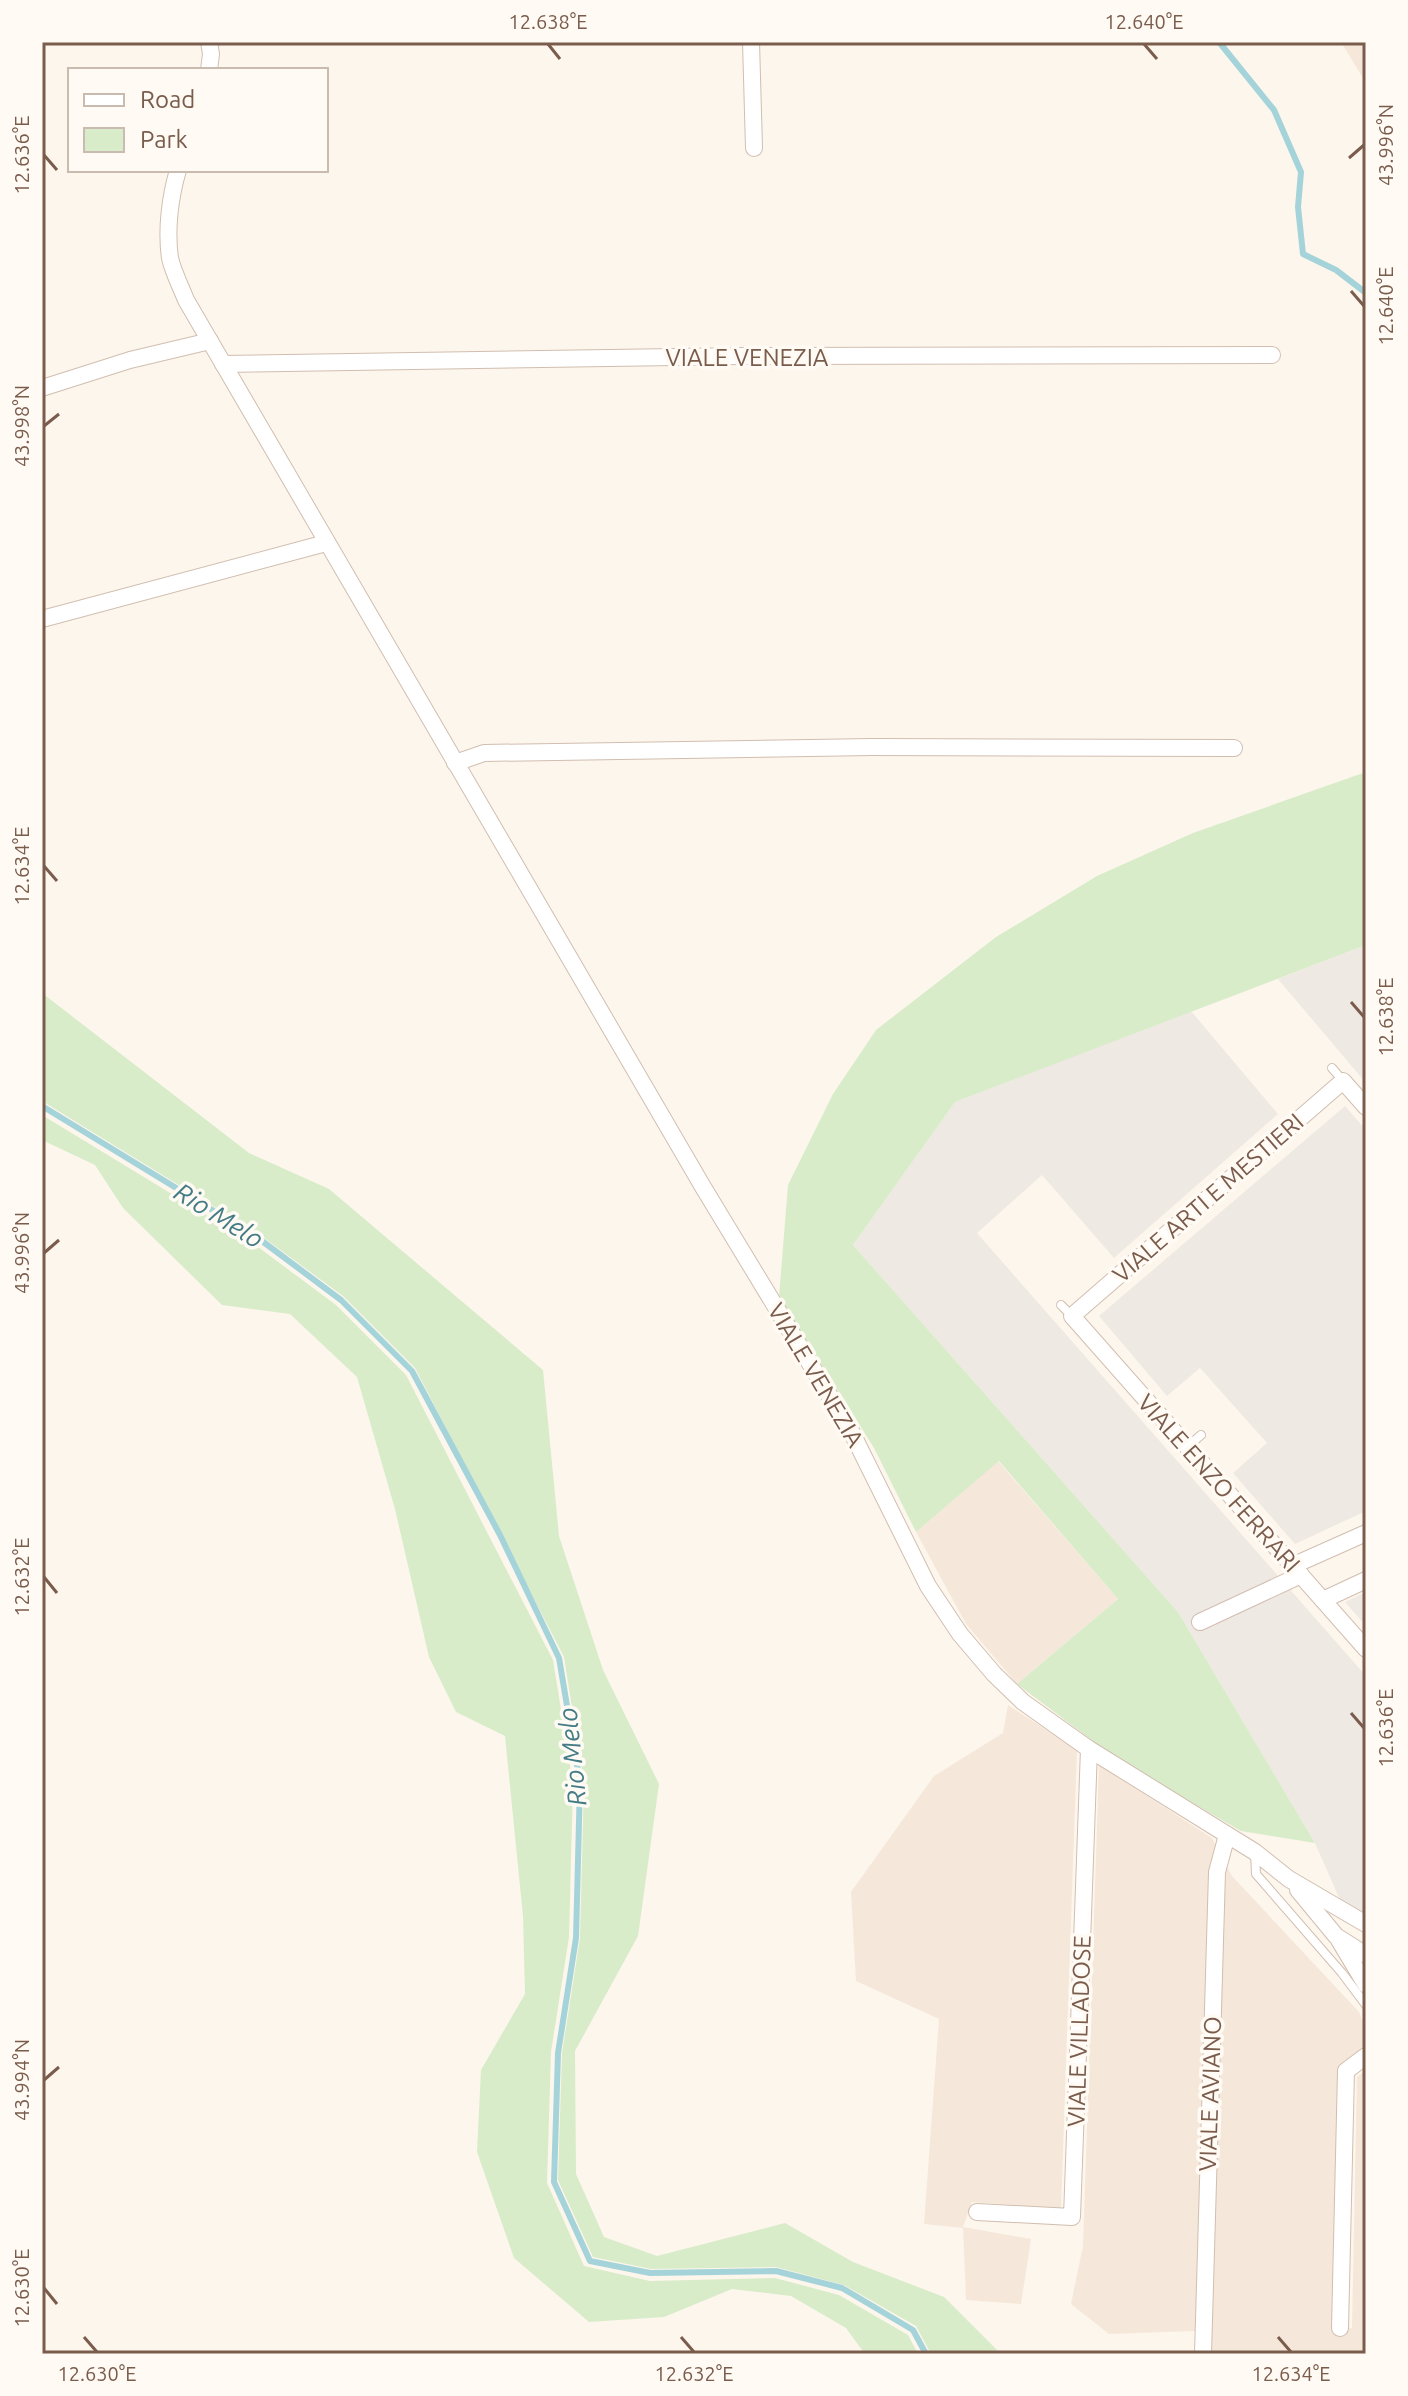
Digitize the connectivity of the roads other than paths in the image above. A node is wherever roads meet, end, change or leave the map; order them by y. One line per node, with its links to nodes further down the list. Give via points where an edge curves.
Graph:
1 (209, 42): 3 (street)
2 (751, 42): 4 (street)
3 (209, 68)
4 (754, 148)
5 (178, 172): 6 (street, VIALE VENEZIA, via 170,210 171,261)
6 (210, 341): 8 (street, VIALE VENEZIA); 9 (street)
7 (1272, 355): 8 (street, VIALE VENEZIA)
8 (223, 364): 10 (street, VIALE VENEZIA)
9 (42, 388)
10 (326, 543): 11 (street); 13 (street, VIALE VENEZIA)
11 (42, 619)
12 (1234, 748): 13 (street, via 484,753)
13 (455, 763): 24 (street, VIALE VENEZIA, via 851,1431 928,1586 994,1674 1023,1702)
14 (1366, 1107): 15 (street, VIALE ARTI E MESTIERI, via 1338,1074)
15 (1066, 1310): 17 (street, VIALE ENZO FERRARI)
16 (1201, 1435): 17 (lane)
17 (1187, 1447): 19 (street, VIALE ENZO FERRARI)
18 (1366, 1533): 19 (street)
19 (1297, 1571): 21 (street, VIALE ENZO FERRARI); 22 (street)
20 (1366, 1580): 21 (street)
21 (1323, 1600): 23 (street, VIALE ENZO FERRARI)
22 (1200, 1622)
23 (1366, 1649)
24 (1089, 1749): 25 (street, VIALE VENEZIA); 34 (street, VIALE VILLADOSE, via 1072,2217)
25 (1227, 1835): 26 (street, VIALE VENEZIA); 36 (street, VIALE AVIANO, via 1217,1872)
26 (1255, 1852): 27 (street, VIALE VENEZIA); 32 (lane, via 1256,1874)
27 (1289, 1879): 28 (street, VIALE VENEZIA); 29 (street, VIALE VENEZIA)
28 (1366, 1924)
29 (1336, 1936): 30 (street, VIALE VENEZIA); 31 (street, VIALE VENEZIA)
30 (1366, 1955)
31 (1366, 1985)
32 (1366, 2005)
33 (1366, 2056): 35 (street, via 1346,2071)
34 (977, 2212)
35 (1340, 2328)
36 (1203, 2354)

